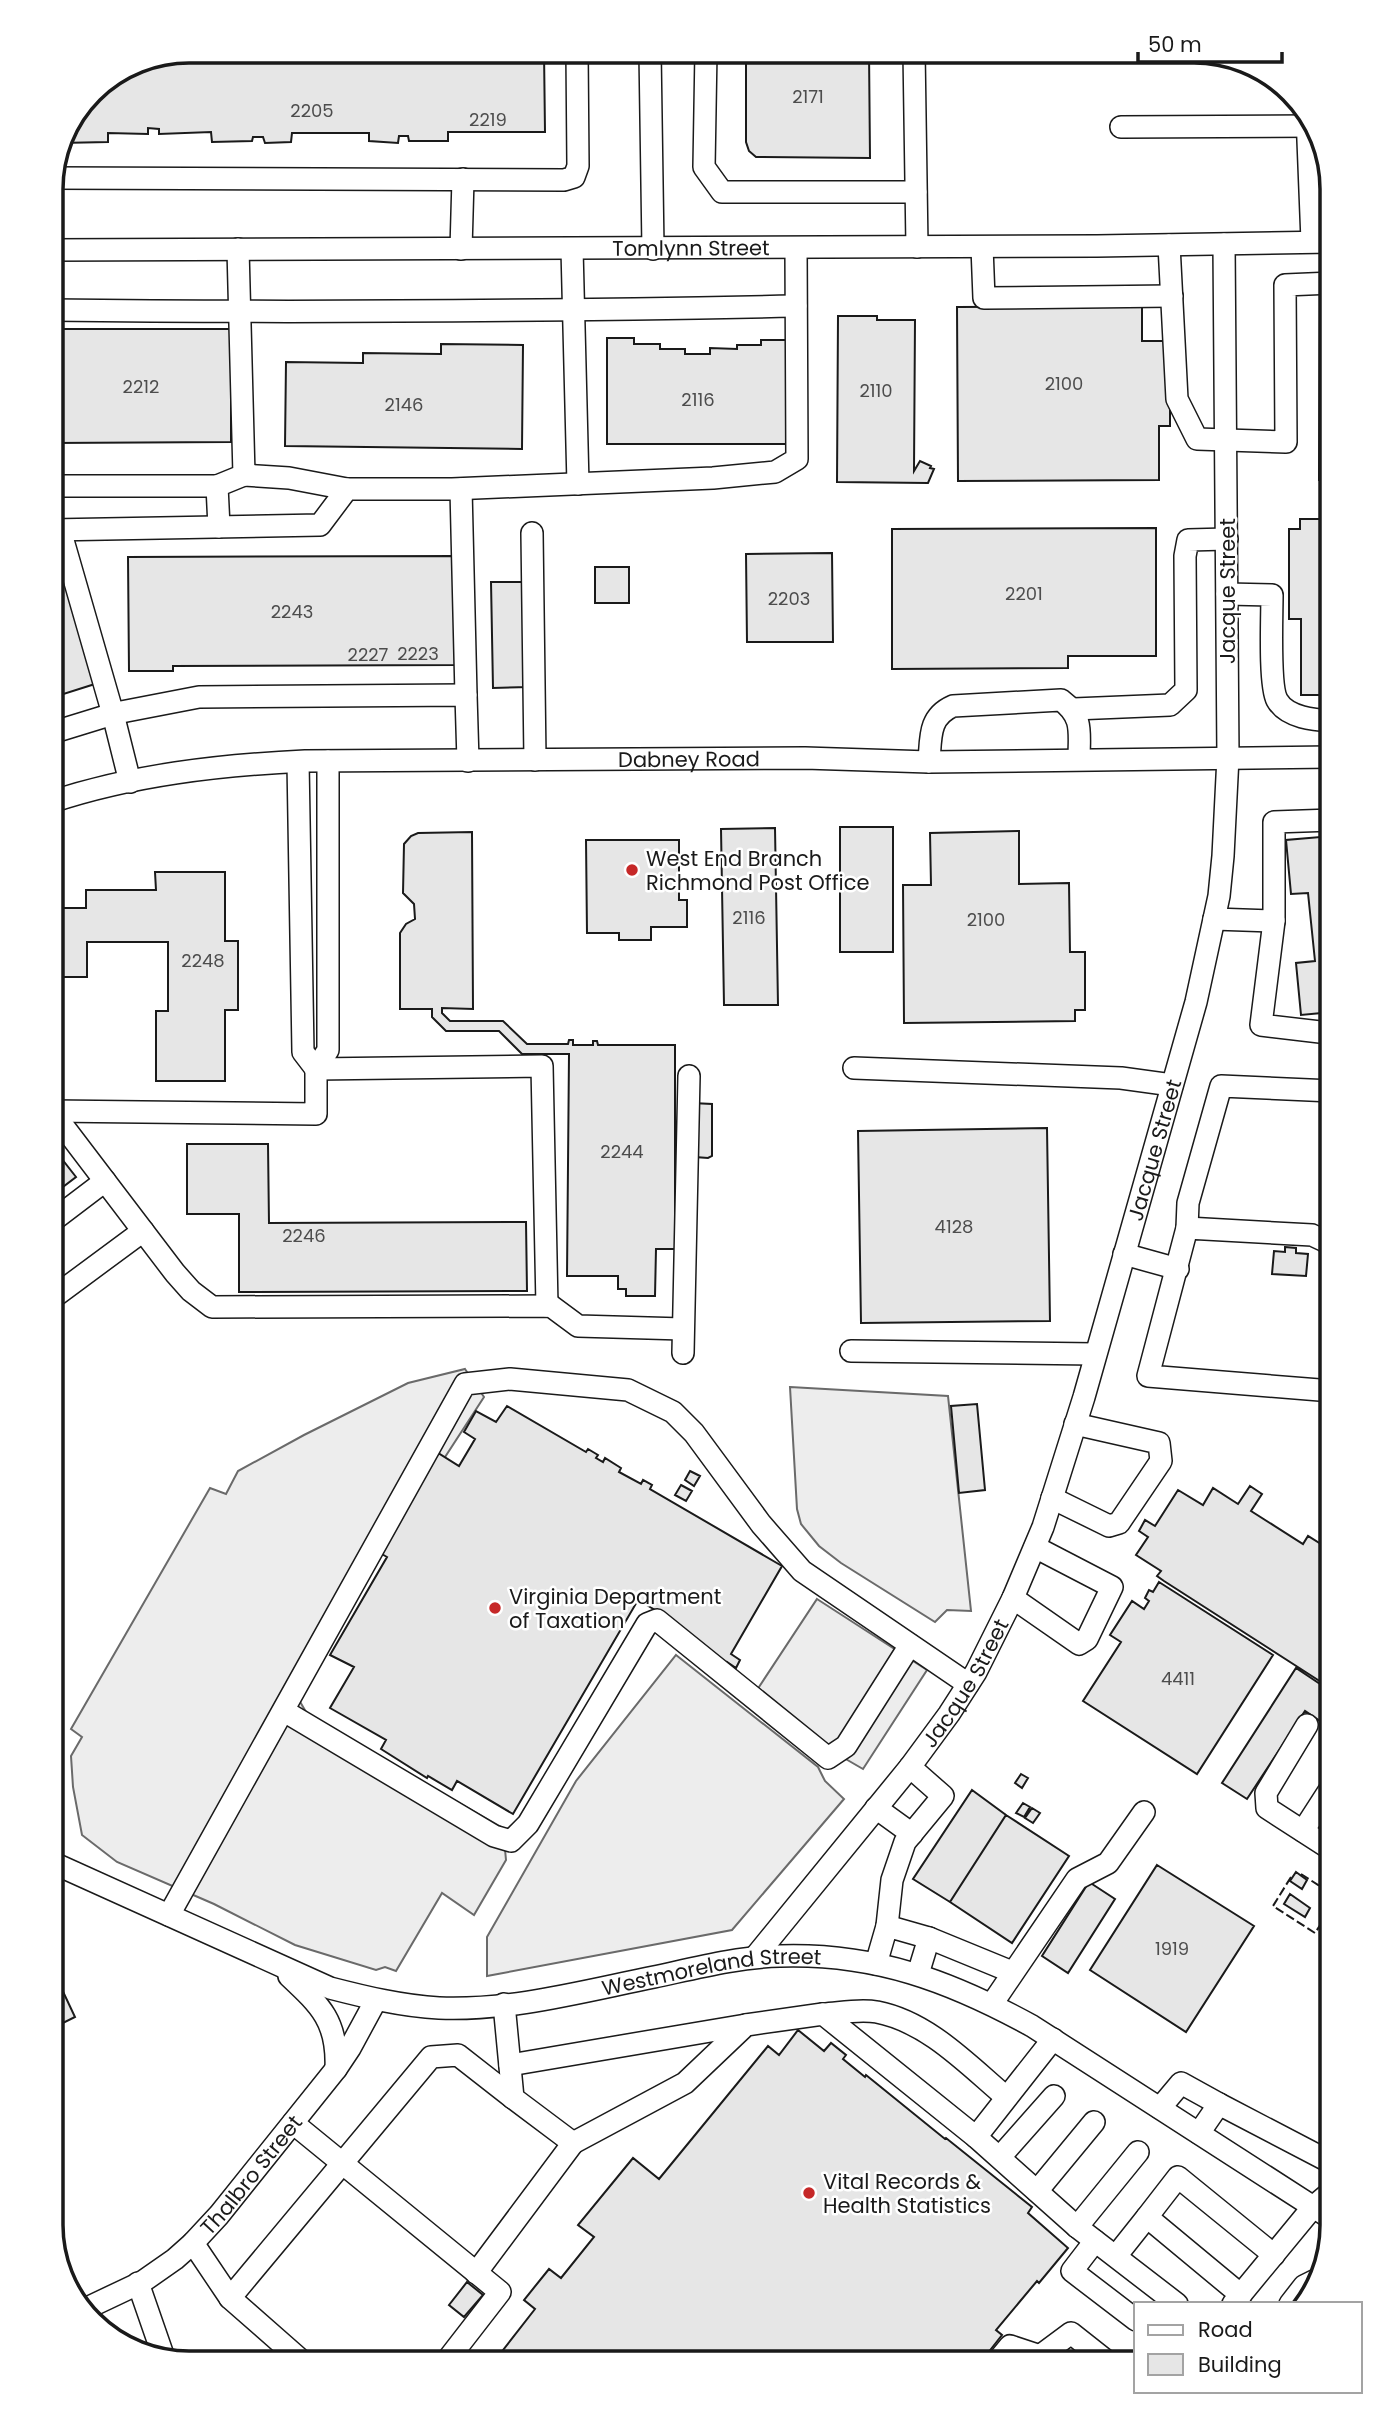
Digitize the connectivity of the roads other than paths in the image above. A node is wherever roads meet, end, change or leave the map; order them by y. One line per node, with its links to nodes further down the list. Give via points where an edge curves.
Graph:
1 (577, 63): 9 (street, via 578,166 574,177)
2 (650, 63): 21 (street)
3 (706, 63): 10 (street, via 704,167 722,192)
4 (914, 63): 10 (street)
5 (1301, 122): 6 (street)
6 (1121, 127)
7 (1312, 147): 11 (street)
8 (63, 178): 9 (street)
9 (463, 179): 19 (street)
10 (916, 192): 15 (street)
11 (1320, 222)
12 (1320, 242): 13 (street, Tomlynn Street)
13 (1224, 244): 14 (street, Tomlynn Street); 29 (street, Jacque Street)
14 (1169, 245): 16 (street, Tomlynn Street); 24 (street)
15 (917, 247): 16 (street, Tomlynn Street); 17 (street, Tomlynn Street)
16 (982, 247): 24 (street, via 984,298)
17 (796, 248): 21 (street, Tomlynn Street); 25 (street)
18 (237, 249): 19 (street, Tomlynn Street); 22 (street, Tomlynn Street); 28 (street)
19 (461, 249): 20 (street, Tomlynn Street)
20 (572, 249): 21 (street, Tomlynn Street); 27 (street)
21 (653, 249)
22 (63, 250)
23 (1320, 284): 29 (street, via 1285,285 1286,442)
24 (1172, 296): 29 (street, via 1177,399 1197,439)
25 (796, 306): 27 (street); 31 (street, via 797,459 775,472)
26 (63, 310): 28 (street)
27 (574, 310): 28 (street); 31 (street)
28 (238, 312): 30 (street)
29 (1224, 440): 39 (street, Jacque Street)
30 (244, 475): 33 (street); 35 (street)
31 (578, 484): 34 (street)
32 (63, 486): 33 (street)
33 (217, 486): 36 (street)
34 (461, 488): 35 (street); 42 (street)
35 (347, 489): 36 (street, via 320,525)
36 (219, 527): 37 (street)
37 (63, 530)
38 (532, 533): 52 (street)
39 (1227, 539): 41 (street, Jacque Street); 43 (street, via 1188,540 1186,690 1170,705)
40 (63, 555): 44 (street)
41 (1227, 594): 45 (street, via 1272,596 1272,670 1277,700 1288,711); 48 (street, Jacque Street)
42 (466, 695): 44 (street, via 199,697); 51 (street)
43 (1074, 709): 49 (street); 54 (street, via 1061,700 953,706 941,711 932,727)
44 (113, 713): 46 (street); 55 (street)
45 (1320, 720)
46 (63, 729)
47 (1320, 757): 48 (street, Dabney Road)
48 (1228, 758): 49 (street, Dabney Road); 58 (street, Jacque Street, via 1223,856)
49 (1079, 759): 54 (street, Dabney Road)
50 (328, 761): 51 (street, Dabney Road); 53 (street, Dabney Road); 62 (street, via 328,1050)
51 (468, 761): 52 (street, Dabney Road)
52 (534, 761): 54 (street, Dabney Road, via 805,758)
53 (298, 762): 55 (street, Dabney Road, via 200,769); 62 (street, via 303,1052)
54 (929, 762)
55 (131, 782): 56 (street, Dabney Road)
56 (63, 799)
57 (1320, 820): 59 (street, via 1274,822)
58 (1214, 919): 59 (street); 64 (street, Jacque Street)
59 (1274, 921): 60 (street, via 1261,1025)
60 (1320, 1032)
61 (854, 1068): 64 (street, via 1121,1078)
62 (316, 1069): 66 (street, via 316,1114); 76 (street, via 542,1066)
63 (689, 1076): 77 (street)
64 (1172, 1085): 73 (street, Jacque Street)
65 (1320, 1090): 70 (street, via 1222,1086 1188,1202)
66 (63, 1111)
67 (63, 1127): 68 (street)
68 (105, 1181): 69 (street); 71 (street)
69 (63, 1213)
70 (1187, 1228): 72 (street); 74 (street)
71 (143, 1231): 75 (street); 76 (street, via 191,1291 212,1307)
72 (1320, 1239)
73 (1124, 1254): 74 (street); 80 (street, Jacque Street)
74 (1178, 1269): 81 (street, via 1148,1376)
75 (63, 1290)
76 (547, 1306): 77 (street, via 578,1326)
77 (683, 1329): 79 (street)
78 (852, 1351): 80 (street)
79 (683, 1353)
80 (1095, 1354): 82 (street, Jacque Street)
81 (1320, 1390)
82 (1075, 1424): 83 (street, Jacque Street); 83 (street, via 1159,1443 1161,1461 1119,1523 1108,1526)
83 (1052, 1499): 84 (street, Jacque Street)
84 (1035, 1547): 85 (street, Jacque Street); 85 (street, via 1112,1587 1087,1639 1079,1644)
85 (1013, 1598): 87 (street, Jacque Street)
86 (910, 1645): 87 (street); 88 (street, via 846,1746 828,1758 657,1620 647,1624 528,1824 511,1841 494,1836); 88 (street, via 802,1571 673,1412 628,1390 510,1379 465,1384)
87 (968, 1685): 90 (street, Jacque Street)
88 (284, 1711): 98 (street)
89 (1307, 1725): 94 (street, via 1266,1793 1267,1808)
90 (910, 1767): 92 (street, Jacque Street); 95 (street, via 943,1796)
91 (1320, 1805): 94 (street)
92 (876, 1808): 95 (street); 101 (street, Jacque Street)
93 (1144, 1812): 104 (street, via 1108,1863 1077,1879)
94 (1303, 1831): 96 (street)
95 (912, 1835): 99 (street, via 905,1842 892,1880)
96 (1320, 1842)
97 (63, 1868): 98 (street, Westmoreland Street)
98 (169, 1915): 103 (street, Westmoreland Street)
99 (887, 1926): 100 (street); 102 (street)
100 (929, 1938): 104 (street); 105 (street)
101 (755, 1957): 102 (street, Westmoreland Street, via 802,1956); 107 (street, Westmoreland Street)
102 (876, 1964): 105 (street, Westmoreland Street)
103 (280, 1967): 106 (street, Westmoreland Street, via 330,1988); 113 (street, via 328,2018 336,2044)
104 (1012, 1972): 108 (street)
105 (918, 1974): 108 (street, Westmoreland Street)
106 (376, 2000): 107 (street, Westmoreland Street, via 437,2008); 113 (street, Thalbro Street)
107 (504, 2004): 112 (street)
108 (992, 2004): 111 (street, Westmoreland Street)
109 (823, 2014): 110 (street); 115 (street, via 875,2012 918,2026); 122 (street)
110 (746, 2025): 112 (street); 123 (street, via 685,2083)
111 (1053, 2039): 115 (street); 118 (street, Westmoreland Street)
112 (510, 2065): 116 (street)
113 (336, 2069): 120 (street, Thalbro Street)
114 (1054, 2096): 125 (street)
115 (1006, 2097): 122 (street)
116 (513, 2098): 123 (street); 127 (street, via 458,2054 431,2057)
117 (1219, 2104): 118 (street, via 1181,2083); 121 (street); 126 (street)
118 (1160, 2108): 121 (street, Westmoreland Street)
119 (1094, 2122): 128 (street)
120 (293, 2123): 127 (street); 135 (street, Thalbro Street)
121 (1199, 2133): 130 (street, Westmoreland Street)
122 (976, 2137): 125 (street)
123 (573, 2143): 138 (street)
124 (1138, 2152): 133 (street)
125 (1000, 2157): 128 (street)
126 (1320, 2157)
127 (342, 2163): 138 (street); 141 (street)
128 (1037, 2191): 133 (street)
129 (1320, 2201): 130 (street)
130 (1313, 2207): 131 (street, Westmoreland Street); 136 (street)
131 (1320, 2211)
132 (1147, 2217): 136 (street, via 1178,2177); 137 (street); 142 (street)
133 (1077, 2227): 134 (street)
134 (1095, 2241): 137 (street); 146 (street, via 1072,2271)
135 (193, 2244): 139 (street, Thalbro Street); 141 (street)
136 (1274, 2255): 142 (street)
137 (1116, 2256): 143 (street)
138 (476, 2273): 151 (street, via 500,2292)
139 (138, 2283): 145 (street, Thalbro Street); 147 (street)
140 (1304, 2286): 144 (street)
141 (230, 2298): 150 (street)
142 (1237, 2299)
143 (1174, 2302)
144 (1292, 2302)
145 (92, 2306)
146 (1134, 2318)
147 (155, 2331): 148 (street); 149 (street)
148 (146, 2343)
149 (161, 2348)
150 (290, 2351)
151 (454, 2351)
152 (1006, 2351): 153 (street, via 1010,2346)
153 (1025, 2351)
154 (1047, 2351): 155 (street, via 1071,2333)
155 (1093, 2351)

